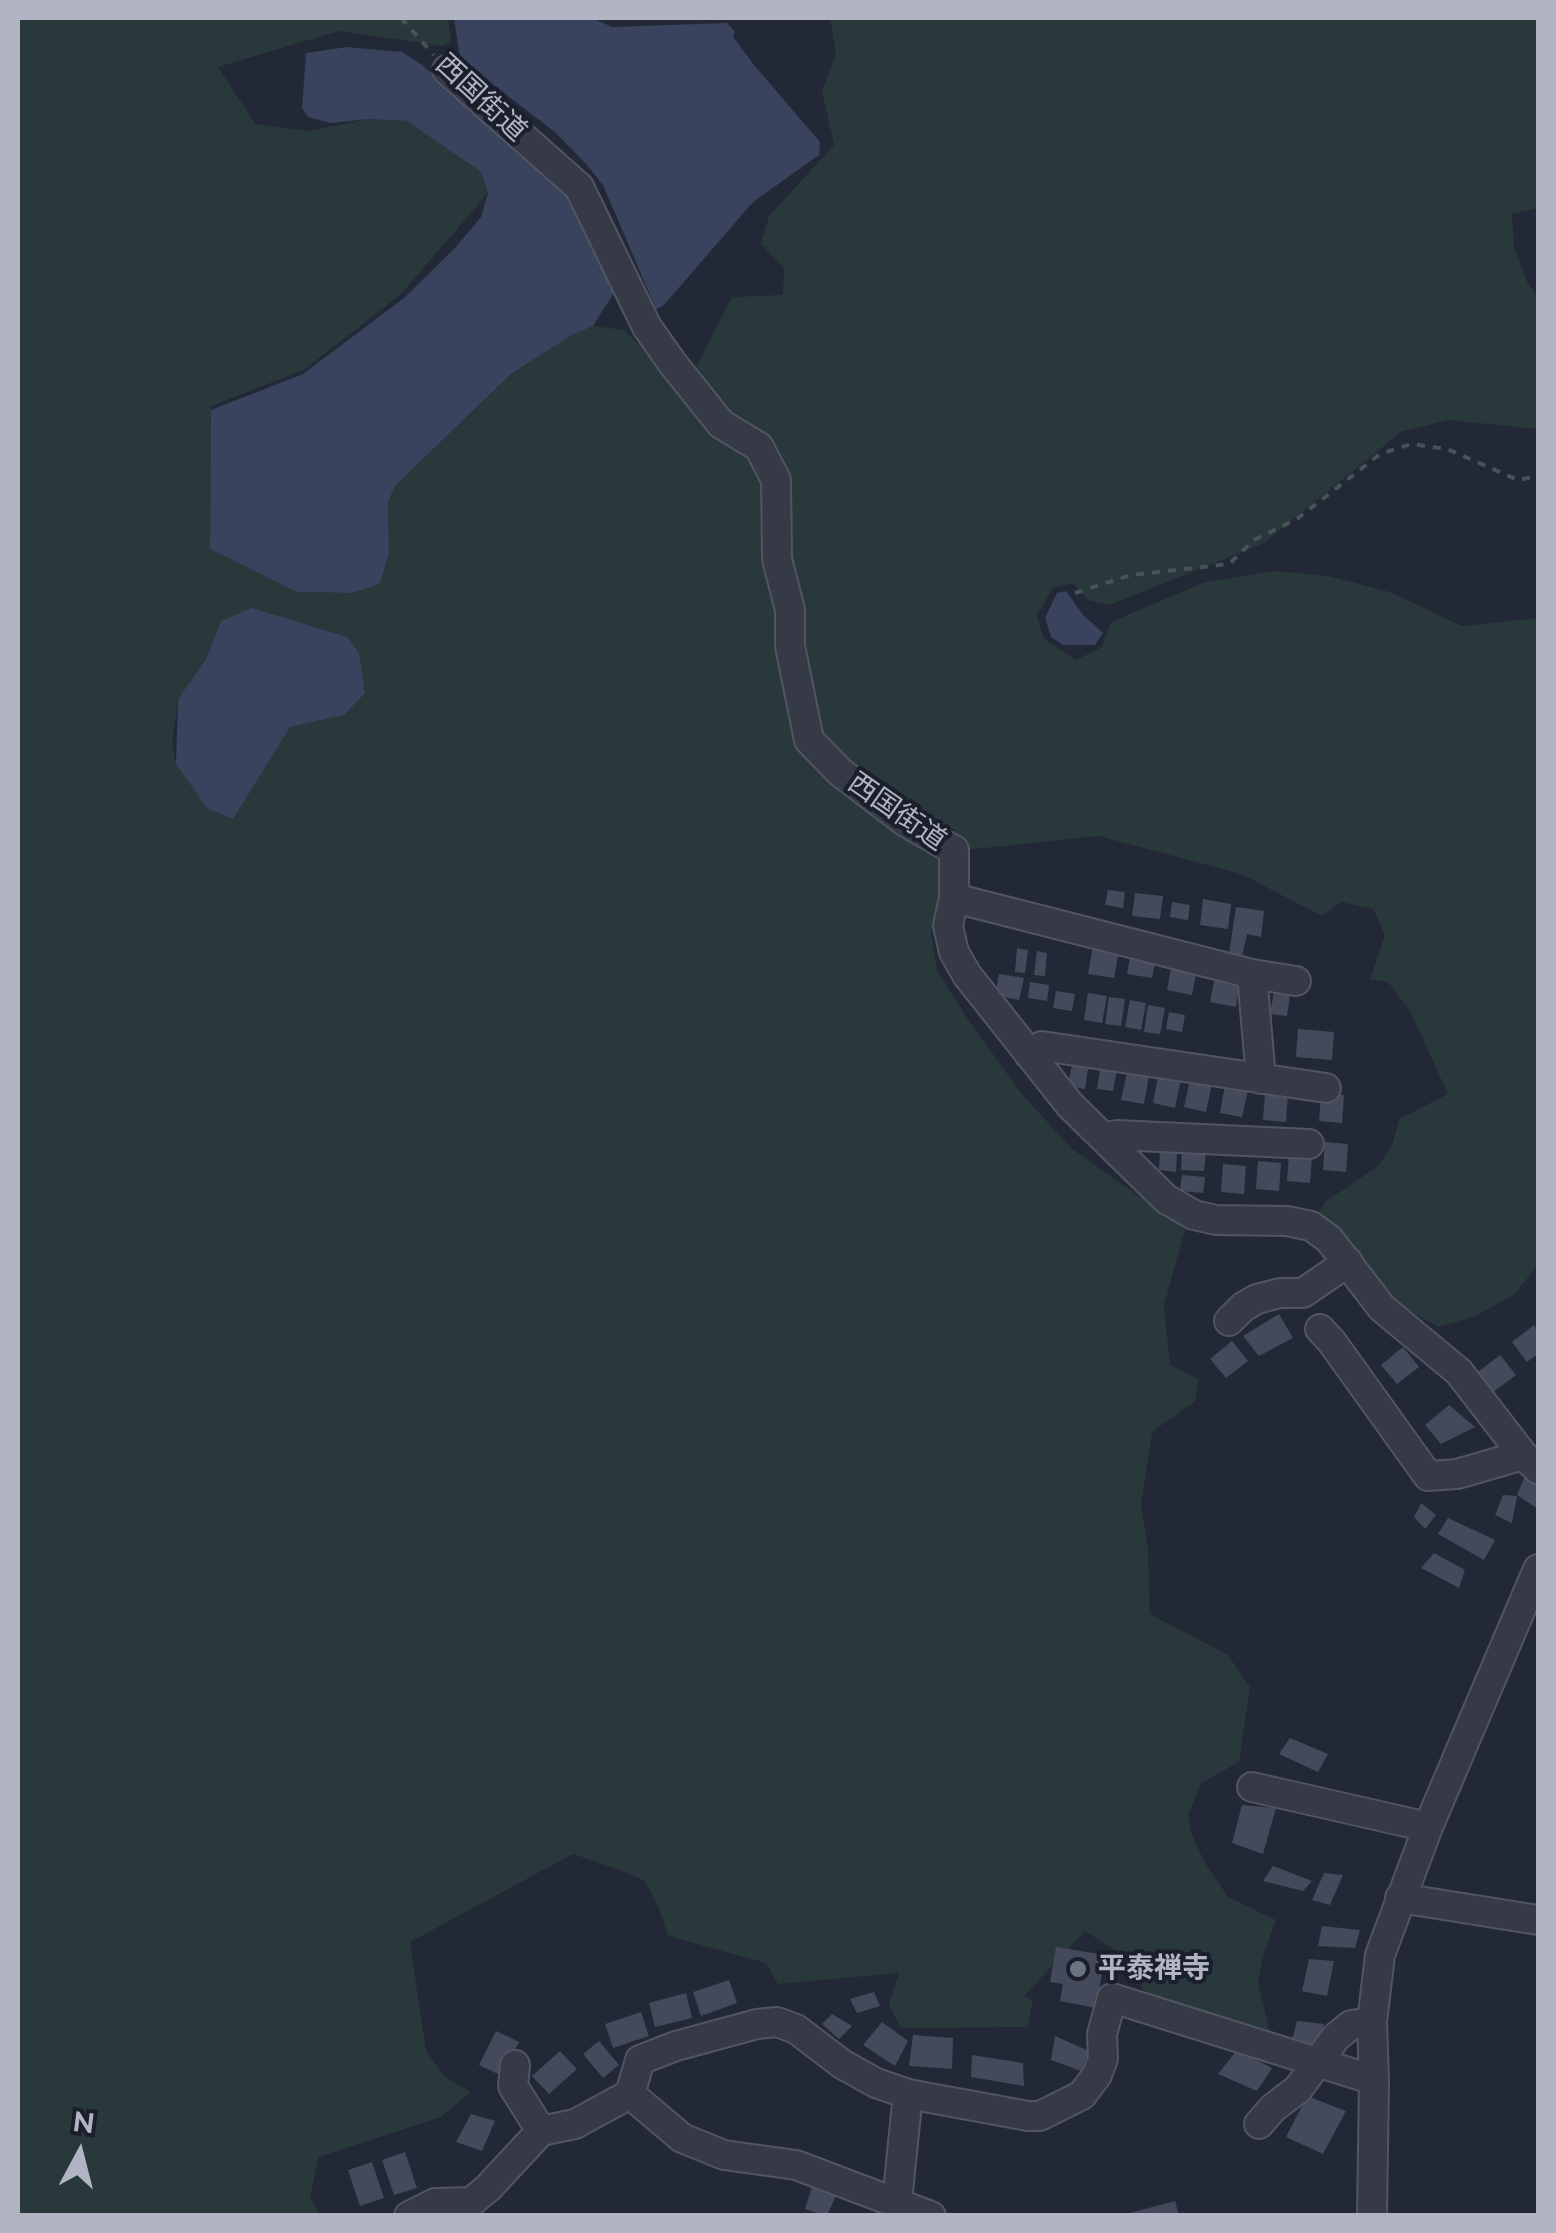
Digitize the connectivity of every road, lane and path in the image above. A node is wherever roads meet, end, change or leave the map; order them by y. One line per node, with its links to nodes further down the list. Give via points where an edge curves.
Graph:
1 (401, 18): 2 (path, 西国街道)
2 (447, 70): 5 (street, 西国街道, via 579,187 672,364 721,424 759,447 776,480 777,559 809,740 840,772 954,850)
3 (1538, 476): 4 (path, via 1518,480 1447,449 1410,444 1380,454 1229,564 1131,574)
4 (1075, 593)
5 (954, 898): 6 (street); 8 (street, 西国街道, via 948,926 954,952)
6 (1252, 974): 7 (street); 9 (street)
7 (1296, 981)
8 (1029, 1054): 9 (street, via 1042,1046); 11 (street, 西国街道)
9 (1261, 1079): 10 (street)
10 (1326, 1088)
11 (1104, 1138): 12 (street); 13 (street, 西国街道, via 1166,1199 1194,1215 1311,1226)
12 (1309, 1144)
13 (1348, 1262): 14 (street, via 1303,1293 1256,1299); 16 (street, 西国街道, via 1382,1308 1458,1372)
14 (1229, 1321)
15 (1320, 1329): 16 (street, via 1428,1476)
16 (1531, 1462)
17 (1538, 1569): 19 (street)
18 (1252, 1787): 19 (street)
19 (1428, 1827): 20 (street)
20 (1400, 1898): 21 (street); 22 (street, via 1380,1955)
21 (1538, 1920)
22 (1372, 2022): 23 (street, via 1351,2026); 25 (street)
23 (1316, 2062): 25 (street); 27 (street, via 1112,1998 1097,2076 1082,2095 1057,2109 1028,2116); 28 (street)
24 (516, 2065): 29 (street, via 513,2086)
25 (1374, 2080): 33 (street)
26 (630, 2094): 27 (street, via 640,2060 777,2022 876,2084); 29 (street, via 575,2124); 30 (street, via 682,2138 724,2155 796,2165)
27 (908, 2094): 30 (street)
28 (1260, 2124)
29 (541, 2131): 31 (street, via 471,2202 435,2203)
30 (885, 2205): 32 (street)
31 (408, 2216)
32 (931, 2216)
33 (1372, 2216)

